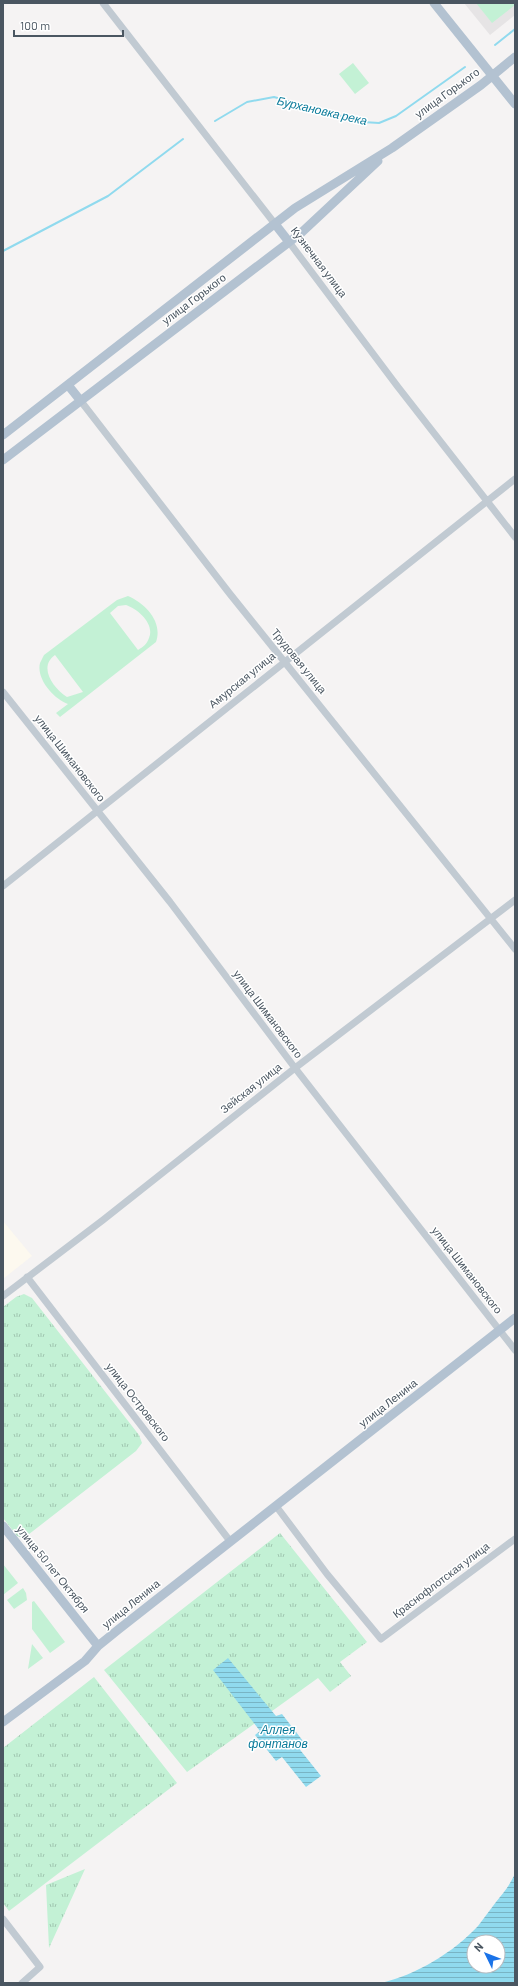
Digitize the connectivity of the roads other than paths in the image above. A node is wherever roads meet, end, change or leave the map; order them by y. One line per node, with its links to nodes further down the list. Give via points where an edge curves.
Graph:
1 (103, 3): 7 (street, Кузнечная улица)
2 (434, 3): 4 (main road)
3 (515, 57): 4 (main road, улица Горького)
4 (493, 75): 5 (main road); 6 (main road, улица Горького)
5 (515, 104)
6 (392, 148): 7 (main road, улица Горького, via 295,208); 8 (main road, улица Горького, via 310,226)
7 (275, 224): 8 (main road, Кузнечная улица); 9 (main road, улица Горького)
8 (289, 242): 10 (main road, улица Горького); 14 (street, Кузнечная улица)
9 (68, 385): 10 (main road, Трудовая улица); 11 (main road, улица Горького)
10 (80, 400): 12 (main road, улица Горького); 16 (street, Трудовая улица)
11 (3, 435)
12 (3, 460)
13 (515, 479): 14 (street, Амурская улица)
14 (487, 501): 15 (street, Кузнечная улица); 16 (street, Амурская улица)
15 (515, 537)
16 (284, 661): 18 (street, Амурская улица); 21 (street, Трудовая улица)
17 (3, 692): 18 (street, улица Шимановского)
18 (98, 811): 19 (street, Амурская улица); 23 (street, улица Шимановского)
19 (3, 886)
20 (515, 900): 21 (street, Зейская улица)
21 (491, 919): 22 (street, Трудовая улица); 23 (street, Зейская улица)
22 (515, 949)
23 (295, 1068): 24 (street, Зейская улица); 27 (street, улица Шимановского)
24 (27, 1277): 25 (street, Зейская улица); 32 (street, улица Островского)
25 (3, 1296)
26 (515, 1318): 27 (main road, улица Ленина)
27 (500, 1330): 28 (street, улица Шимановского); 29 (main road, улица Ленина)
28 (515, 1350)
29 (276, 1506): 31 (street, Краснофлотская улица, via 327,1574 381,1639); 32 (main road, улица Ленина)
30 (3, 1526): 33 (main road, улица 50 лет Октября)
31 (515, 1539)
32 (230, 1541): 33 (main road, улица Ленина)
33 (98, 1646): 34 (main road, улица Ленина, via 85,1661)
34 (3, 1722)
35 (3, 1919): 36 (street, via 40,1967)
36 (22, 1983)

